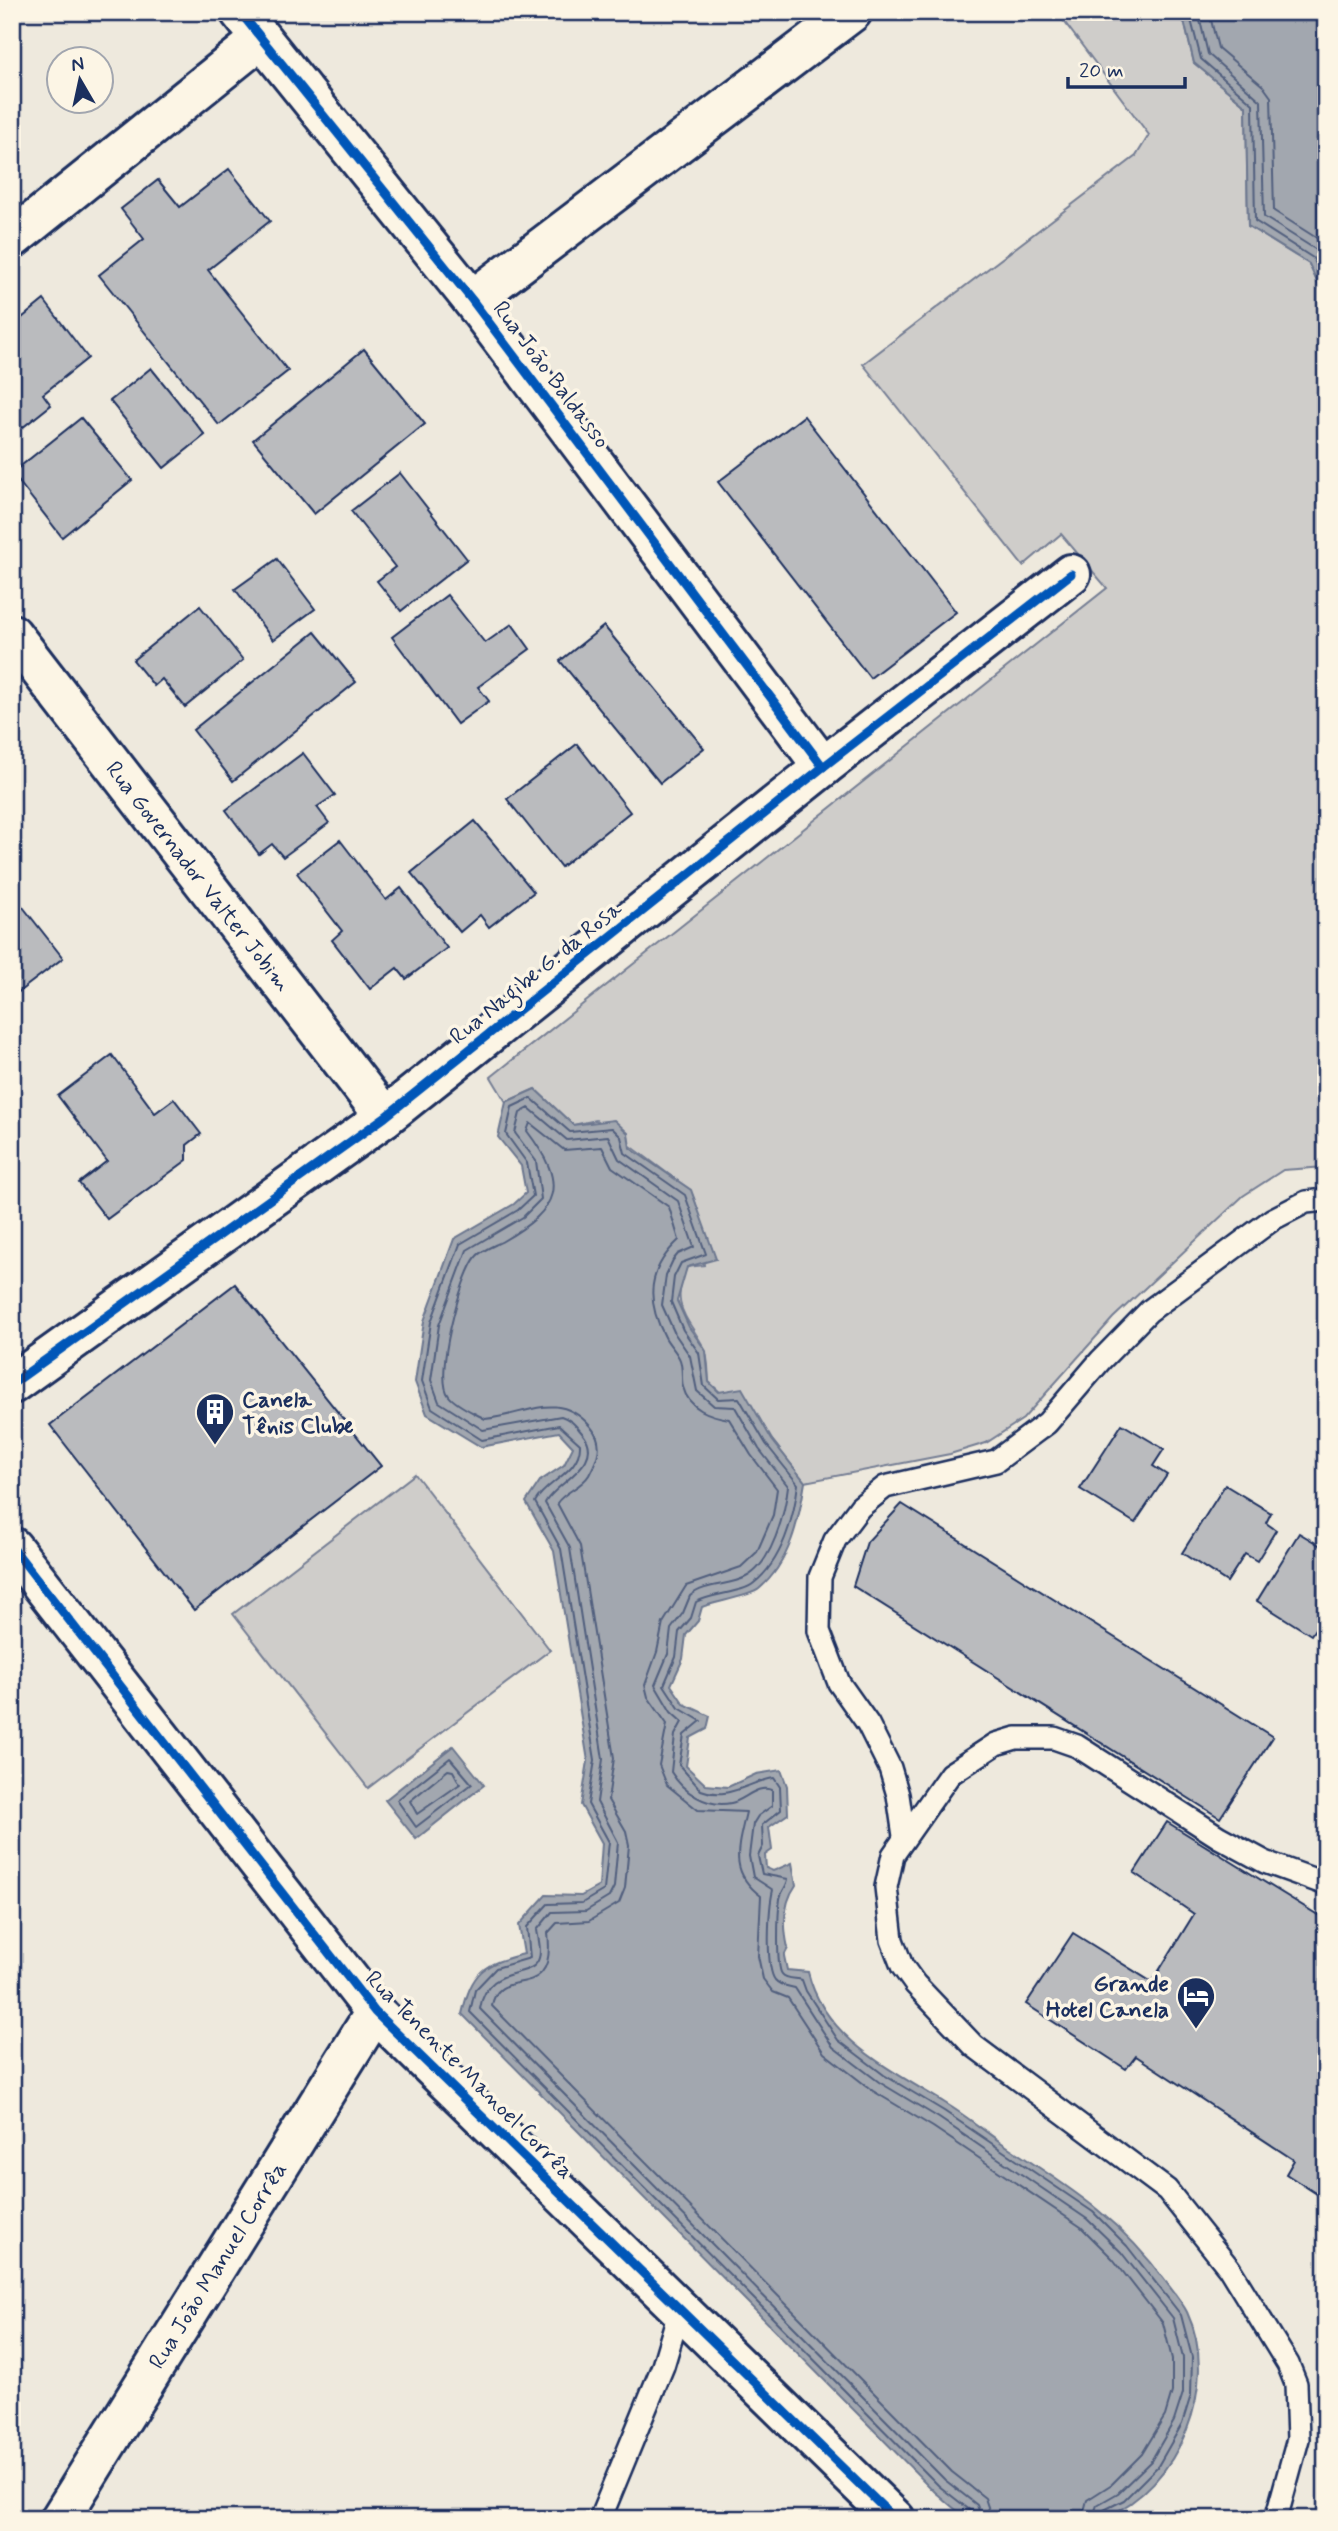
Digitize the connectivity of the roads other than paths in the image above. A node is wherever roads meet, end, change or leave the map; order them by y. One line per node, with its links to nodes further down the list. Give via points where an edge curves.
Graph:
1 (852, 12): 4 (street)
2 (251, 26): 3 (street); 4 (street, Rua João Baldasso)
3 (12, 239)
4 (472, 300): 7 (street, Rua João Baldasso)
5 (1071, 574): 7 (street, Rua Nagibe G. da Rosa)
6 (12, 634): 8 (street, Rua Governador Valter Jobim)
7 (823, 767): 8 (street, Rua Nagibe G. da Rosa)
8 (385, 1117): 10 (street, Rua Nagibe G. da Rosa)
9 (1326, 1200): 12 (lane, via 1306,1202 1273,1219 1149,1311 1047,1423 996,1461 886,1487 860,1507 835,1540 820,1577 819,1631 839,1683 869,1724 890,1768)
10 (12, 1384)
11 (12, 1547): 14 (street, Rua Tenente Manoel Corrêa)
12 (904, 1836): 13 (lane, via 950,1774 974,1756 1016,1738 1054,1738 1077,1746 1265,1862); 19 (lane, via 892,1855 886,1887 892,1940 902,1966 974,2046 1167,2190 1229,2268 1288,2364 1296,2384 1298,2439)
13 (1326, 1884)
14 (375, 2012): 15 (street, Rua Tenente Manoel Corrêa); 16 (street, Rua João Manuel Corrêa)
15 (680, 2309): 17 (lane, via 663,2366); 18 (street, Rua Tenente Manoel Corrêa)
16 (60, 2519)
17 (600, 2519)
18 (895, 2519)
19 (1276, 2519)

